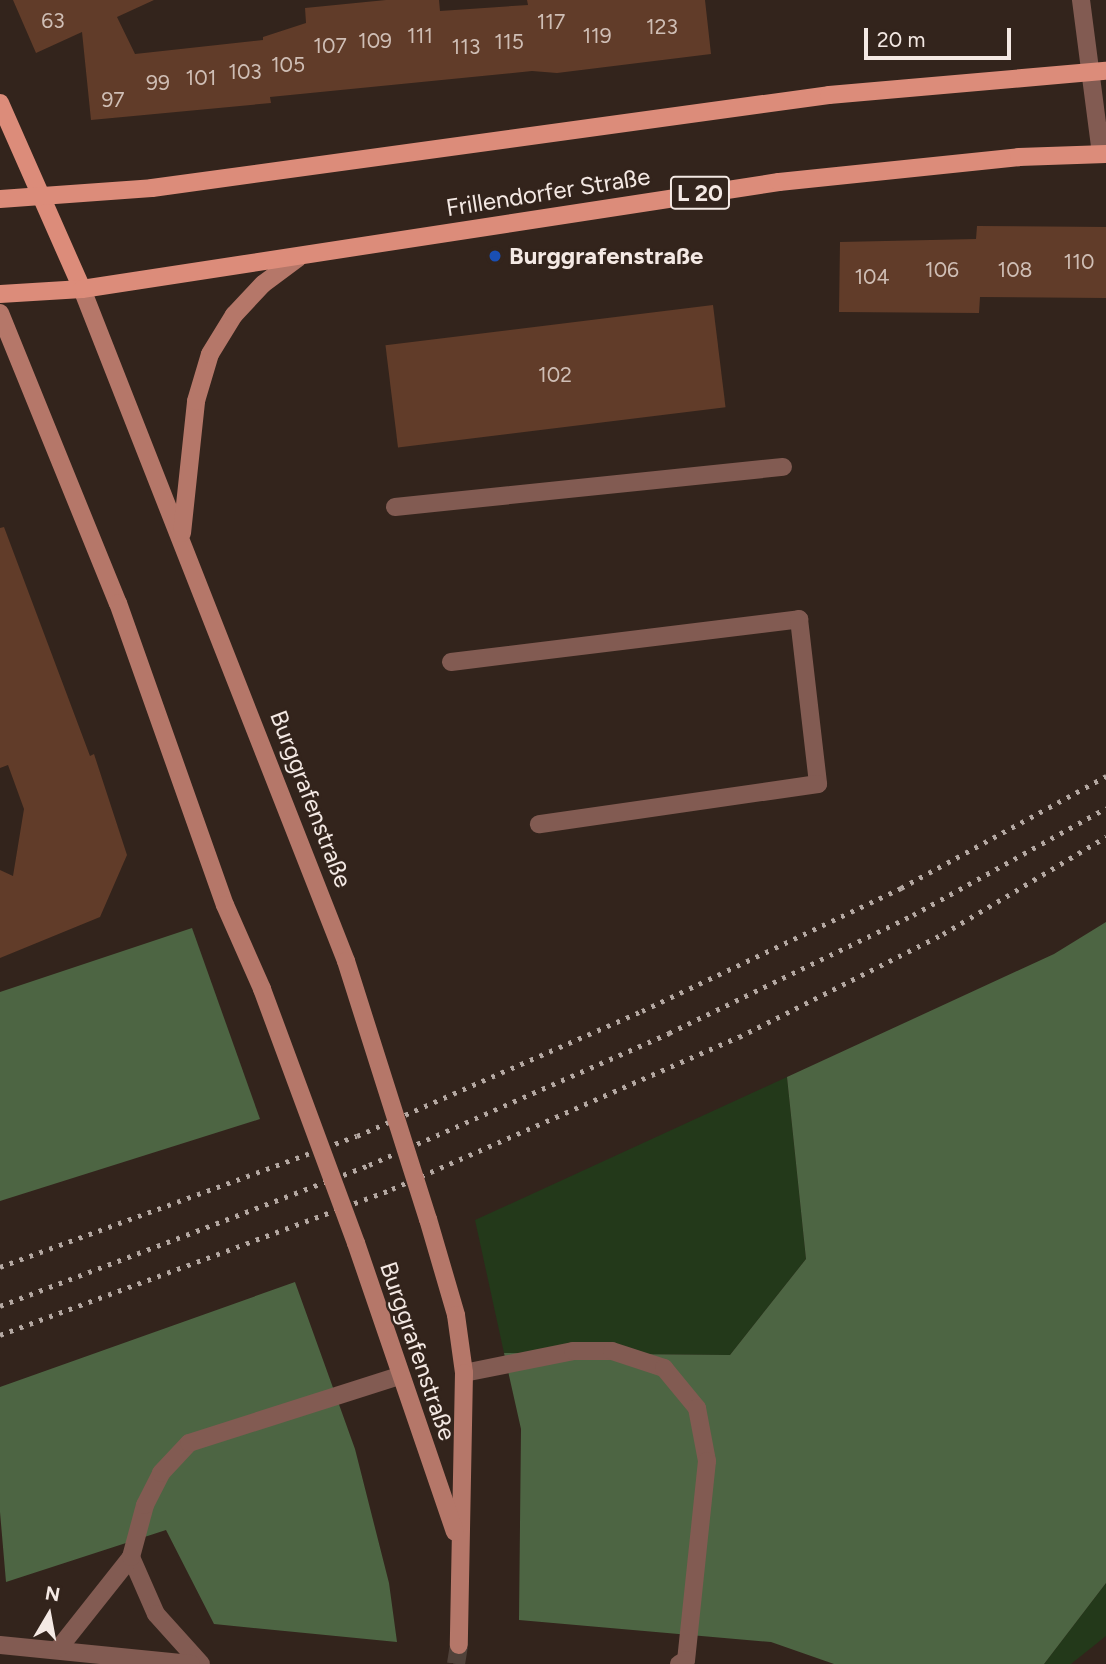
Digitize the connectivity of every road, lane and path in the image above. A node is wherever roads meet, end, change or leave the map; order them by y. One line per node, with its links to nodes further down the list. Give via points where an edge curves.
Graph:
1 (1081, 0): 2 (lane)
2 (1097, 71): 4 (lane); 5 (main road, via 829,94 165,186)
3 (0, 103): 5 (main road, Burggrafenstraße)
4 (1104, 154): 7 (main road, Frillendorfer Straße / L 20, via 1019,157 779,182)
5 (43, 197): 6 (main road); 8 (main road, Burggrafenstraße / L 20)
6 (0, 199)
7 (298, 258): 8 (main road, Frillendorfer Straße / L 20); 13 (main road, L 20, via 263,284 234,315 211,354 196,401)
8 (82, 289): 9 (main road, Frillendorfer Straße / L 20); 13 (main road, Burggrafenstraße / L 20)
9 (0, 294)
10 (0, 313): 17 (main road, Burggrafenstraße / L 20, bridge, via 117,603 225,905 262,989 356,1243)
11 (783, 467): 12 (lane)
12 (395, 507)
13 (181, 537): 16 (main road, Burggrafenstraße / L 20, bridge, via 346,961 456,1315)
14 (451, 662): 15 (lane, via 799,619 818,784)
15 (539, 824)
16 (464, 1373): 18 (main road, Burggrafenstraße / L 20); 25 (lane, via 573,1351 612,1351 664,1368 697,1408 707,1461 686,1660)
17 (399, 1376): 18 (main road, Burggrafenstraße / L 20); 19 (lane, via 189,1443 161,1473 145,1505)
18 (458, 1542): 21 (main road, Burggrafenstraße / L 20)
19 (131, 1557): 22 (lane); 24 (lane, via 156,1614)
20 (0, 1644): 22 (lane)
21 (459, 1645)
22 (59, 1648): 23 (lane)
23 (191, 1664)
24 (201, 1664)
25 (679, 1664)

